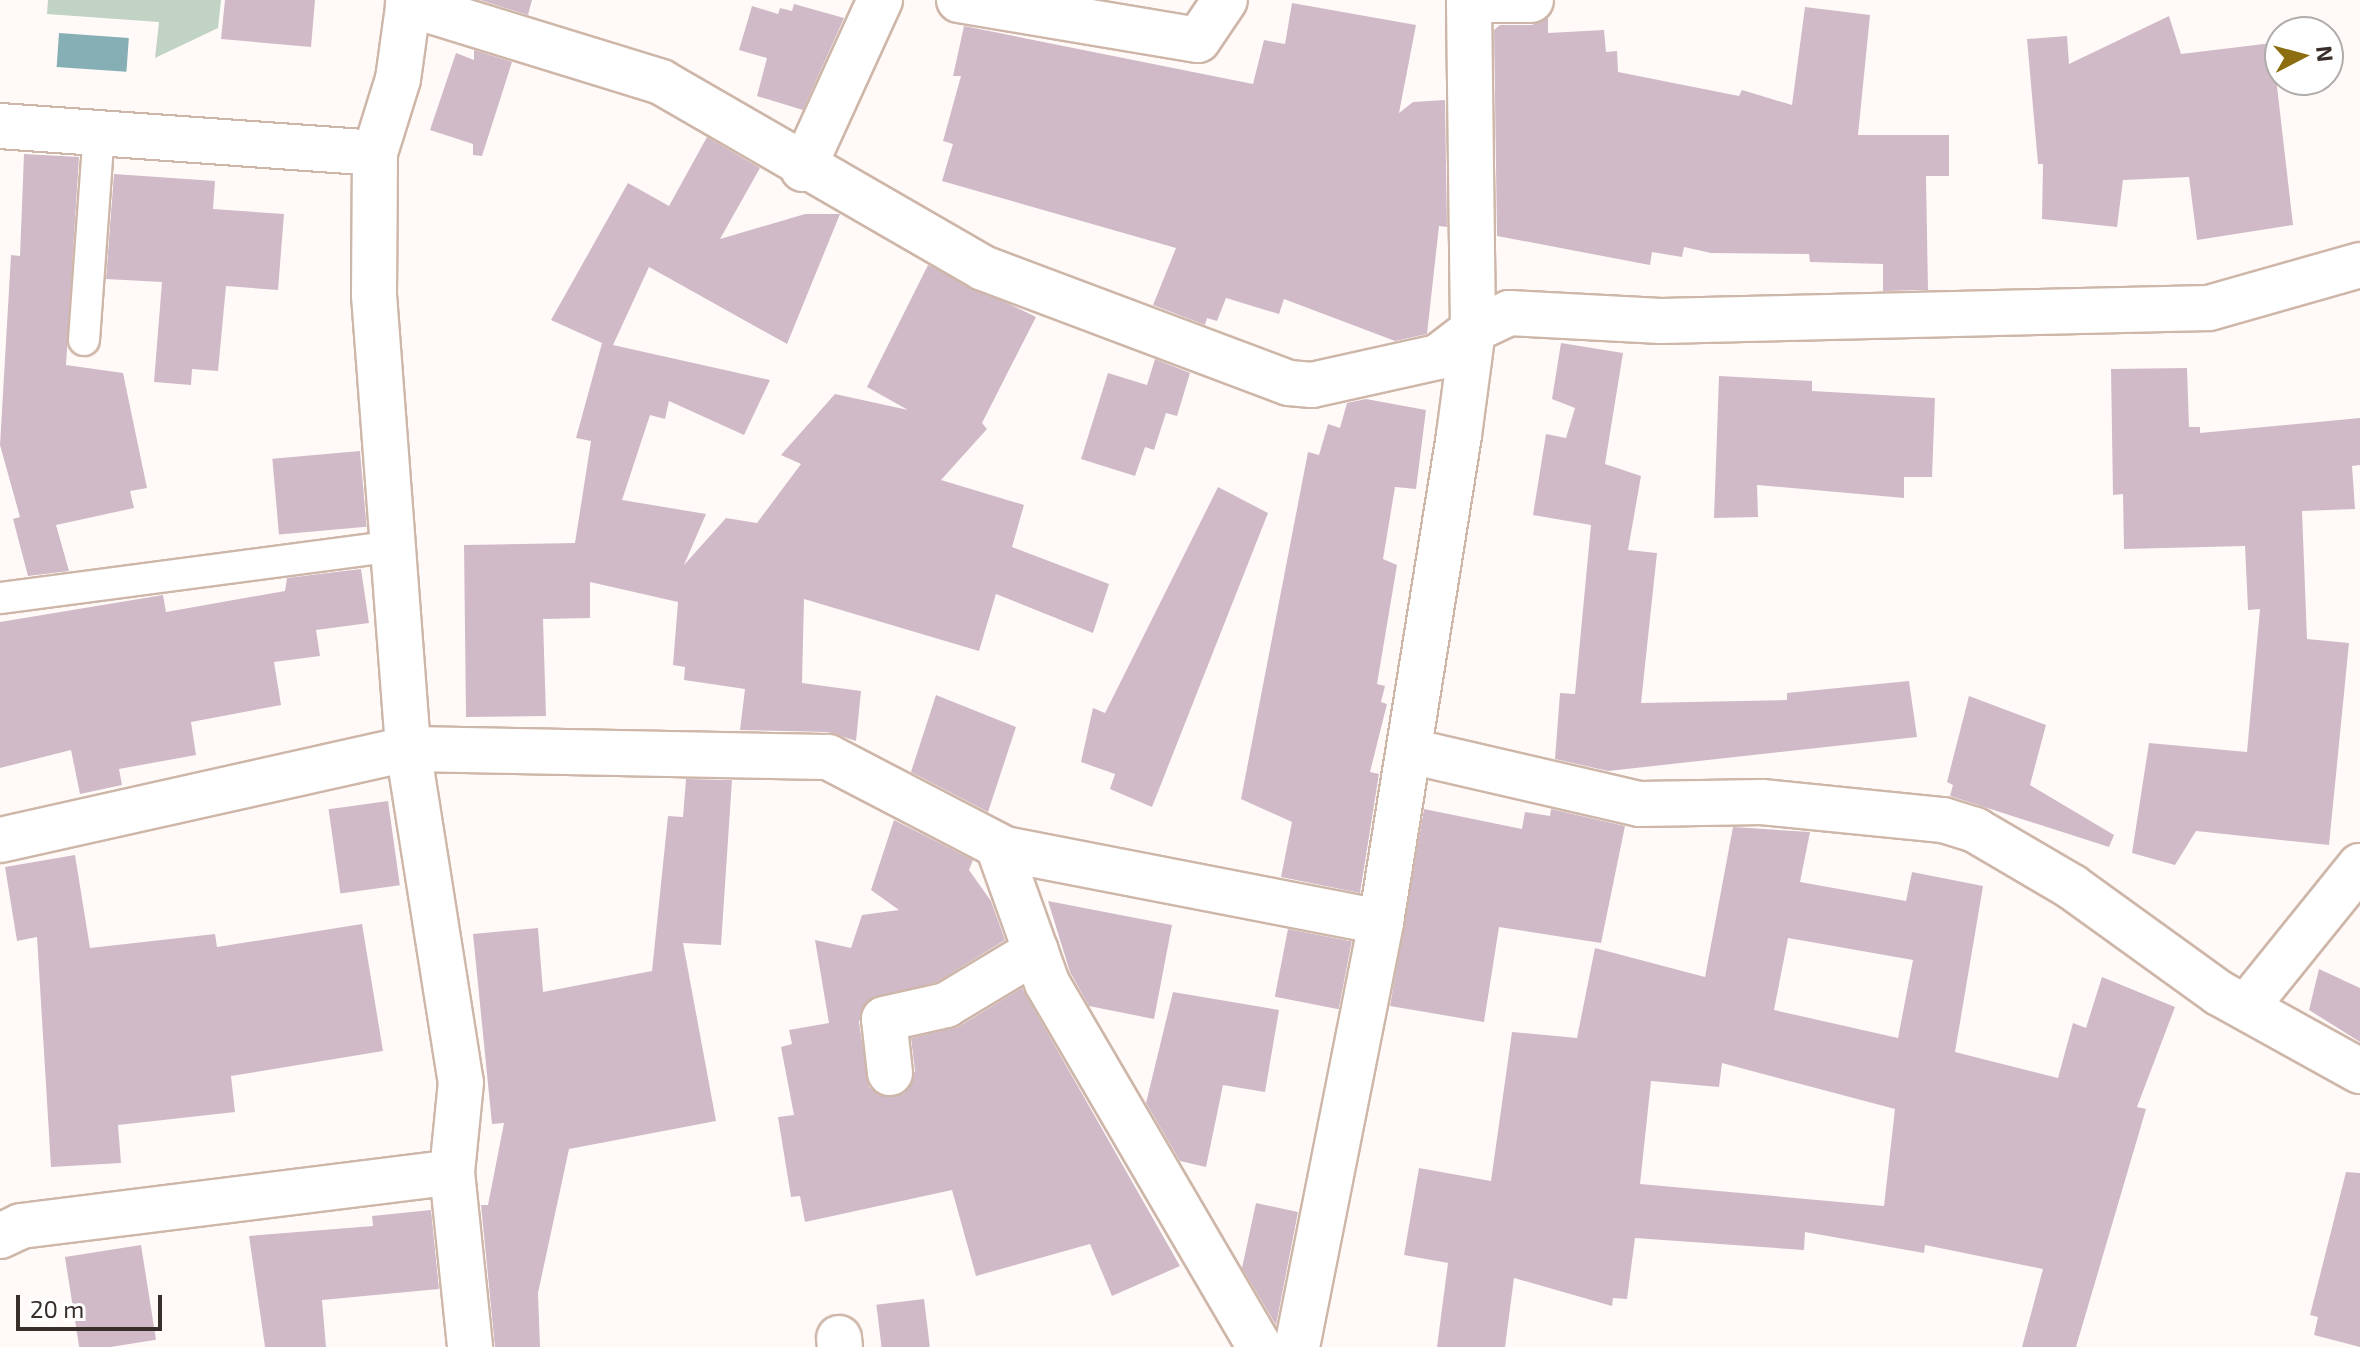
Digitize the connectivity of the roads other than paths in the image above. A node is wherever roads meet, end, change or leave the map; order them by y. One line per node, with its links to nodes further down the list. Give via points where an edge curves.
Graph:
1 (880, 0): 11 (street)
2 (959, 0): 3 (street, via 1198,40)
3 (1225, 0)
4 (1469, 0): 13 (street)
5 (1483, 0): 6 (street)
6 (1531, 0)
7 (409, 2): 10 (street, via 398,79); 11 (street, via 661,82)
8 (0, 126): 9 (street)
9 (99, 133): 10 (street); 14 (lane)
10 (375, 153): 15 (street, via 374,295)
11 (803, 169): 13 (street, via 983,268 1289,383 1312,385 1438,357)
12 (2360, 265): 13 (street, via 2209,308 1661,321 1509,313)
13 (1473, 330): 18 (street)
14 (84, 340)
15 (395, 546): 16 (lane); 17 (street)
16 (0, 598)
17 (408, 749): 19 (street); 20 (street, via 828,757); 27 (street, via 461,1082)
18 (1410, 751): 22 (street); 24 (street, via 1640,804 1762,802 1943,820 1975,830 2045,870)
19 (0, 840)
20 (998, 846): 22 (street); 23 (street)
21 (2360, 866): 24 (street)
22 (1381, 922): 31 (street)
23 (1036, 951): 26 (street, via 946,1005 884,1019); 30 (street, via 1047,983)
24 (2247, 1006): 25 (street)
25 (2360, 1071)
26 (890, 1073)
27 (452, 1172): 28 (street, via 21,1226); 29 (street)
28 (0, 1236)
29 (470, 1347)
30 (1260, 1347)
31 (1297, 1347)

